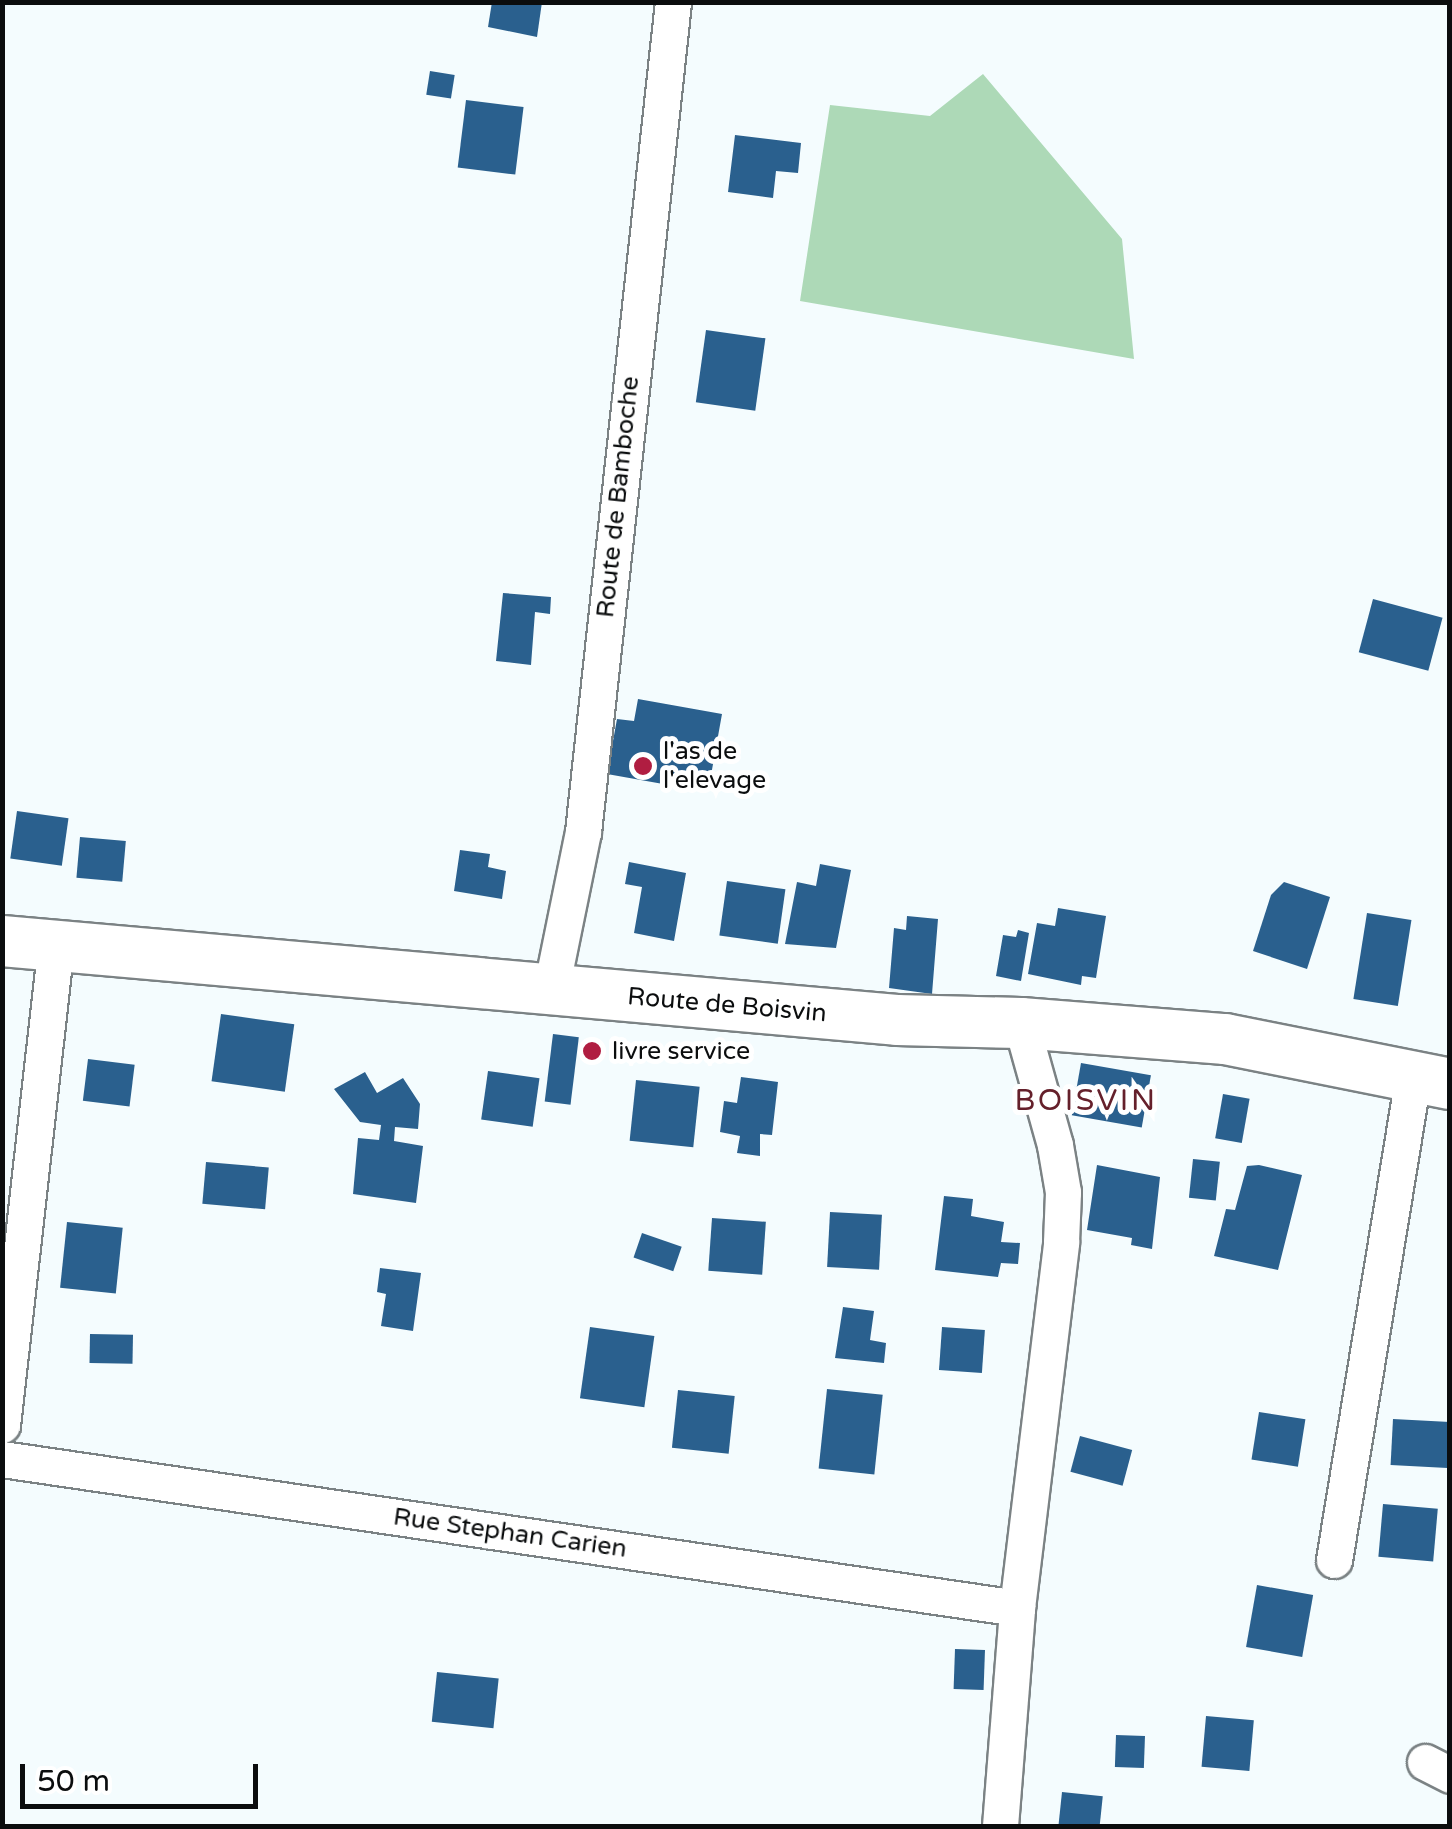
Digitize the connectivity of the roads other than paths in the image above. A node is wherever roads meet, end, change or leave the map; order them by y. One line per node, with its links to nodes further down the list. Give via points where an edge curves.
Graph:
1 (673, 2): 4 (street, Route de Bamboche, via 583,832)
2 (2, 941): 3 (main road, Route de Boisvin)
3 (56, 947): 4 (main road, Route de Boisvin); 7 (street)
4 (551, 990): 5 (main road, Route de Boisvin, via 897,1020)
5 (1021, 1023): 6 (main road, Route de Boisvin, via 1225,1039); 10 (street, via 1063,1192)
6 (1432, 1079): 9 (street)
7 (2, 1425)
8 (2, 1459): 10 (street, Rue Stephan Carien)
9 (1334, 1560)
10 (1017, 1608): 11 (street)
11 (1000, 1826)

